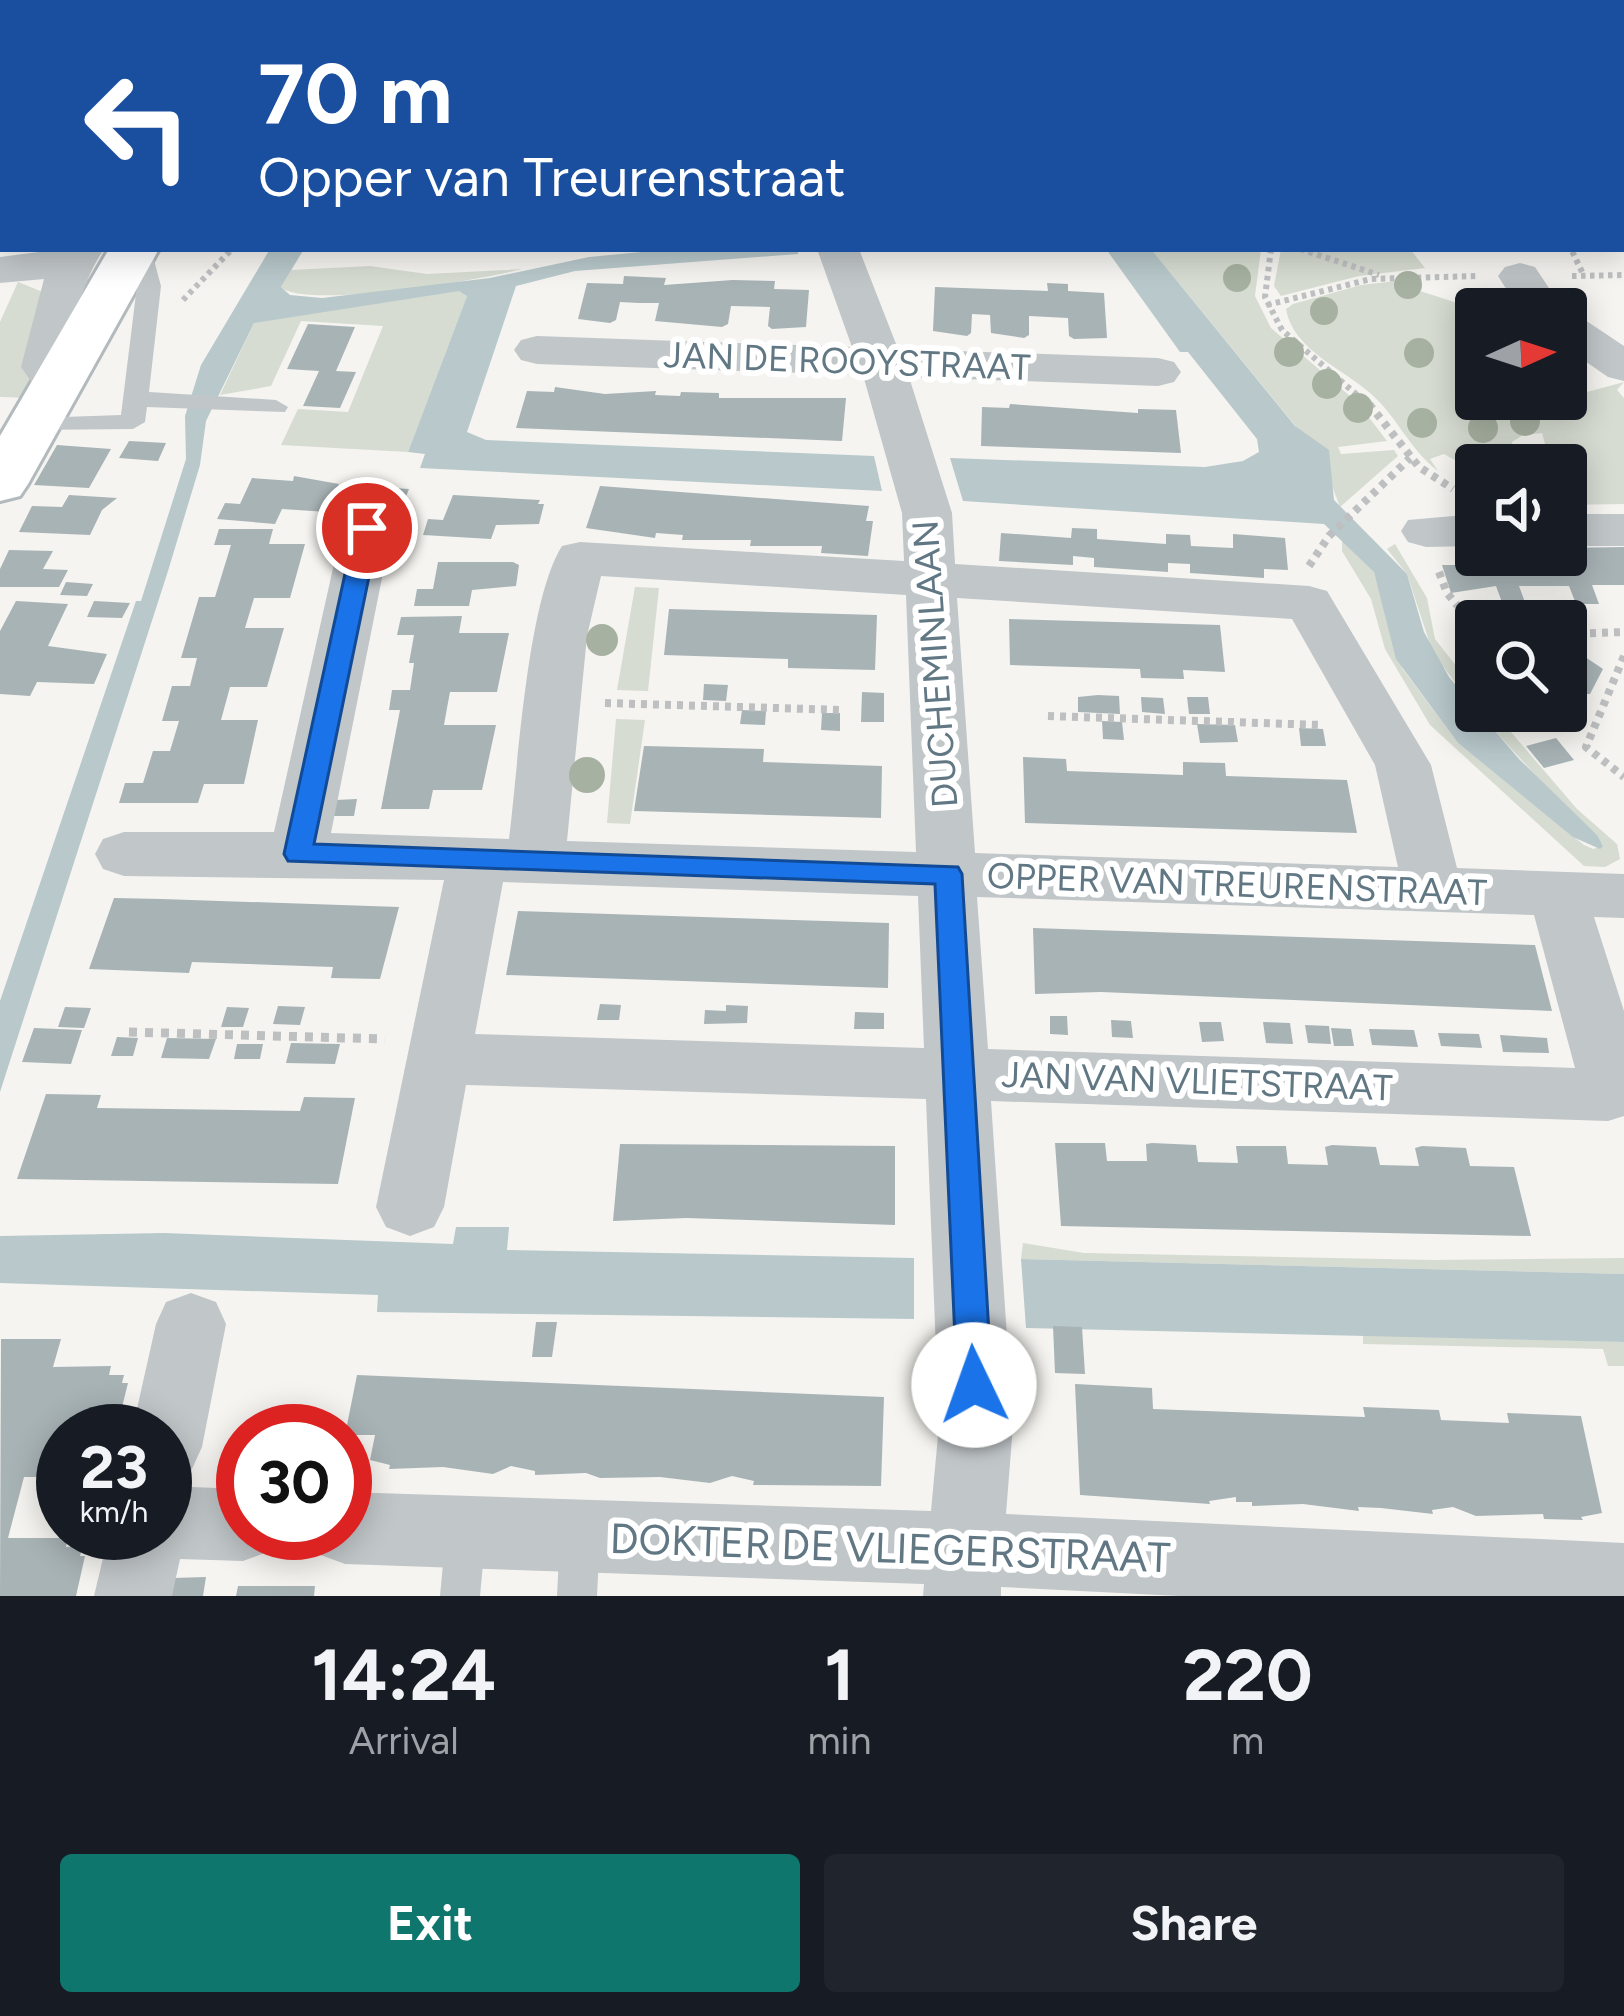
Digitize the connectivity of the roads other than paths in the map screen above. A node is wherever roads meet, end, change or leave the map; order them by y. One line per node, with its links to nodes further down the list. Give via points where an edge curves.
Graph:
1 (135, 252): 12 (street)
2 (138, 252): 11 (lane, via 149,286)
3 (839, 252): 8 (street, DUCHEMINLAAN)
4 (67, 256): 5 (street); 12 (street)
5 (0, 270)
6 (1587, 342): 9 (street)
7 (537, 350): 8 (street, JAN DE ROOYSTRAAT)
8 (883, 362): 10 (street, JAN DE ROOYSTRAAT); 20 (street, DUCHEMINLAAN, via 923,490)
9 (1624, 367)
10 (1158, 372)
11 (136, 399): 12 (lane, via 133,422); 13 (lane)
12 (45, 405): 14 (street)
13 (276, 407)
14 (0, 484)
15 (1455, 518): 17 (street)
16 (367, 528): 22 (street)
17 (1426, 530)
18 (1587, 530): 19 (street)
19 (1624, 530)
20 (931, 579): 23 (street, via 580,558 554,701); 24 (street, DUCHEMINLAAN); 25 (street, via 1309,603 1410,782)
21 (124, 854): 22 (street, OPPER VAN TREURENSTRAAT)
22 (298, 854): 23 (street, OPPER VAN TREURENSTRAAT)
23 (506, 863): 24 (street, OPPER VAN TREURENSTRAAT); 28 (street)
24 (948, 874): 25 (street, OPPER VAN TREURENSTRAAT); 29 (street, DUCHEMINLAAN)
25 (1433, 891): 26 (street, OPPER VAN TREURENSTRAAT)
26 (1558, 896): 27 (street, OPPER VAN TREURENSTRAAT); 29 (street, JAN VAN VLIETSTRAAT, via 1606,1054 1608,1095)
27 (1624, 896)
28 (438, 1050): 29 (street, JAN VAN VLIETSTRAAT); 30 (street)
29 (958, 1073): 37 (street, DUCHEMINLAAN, via 976,1425)
30 (410, 1207)
31 (191, 1324): 32 (street)
32 (174, 1404)
33 (372, 1536): 35 (street, DOKTER DE VLIEGERSTRAAT)
34 (141, 1560): 41 (street)
35 (463, 1564): 36 (street, DOKTER DE VLIEGERSTRAAT)
36 (579, 1566): 37 (street, DOKTER DE VLIEGERSTRAAT)
37 (964, 1572): 39 (street, DOKTER DE VLIEGERSTRAAT)
38 (1624, 1580): 40 (street, DOKTER DE VLIEGERSTRAAT)
39 (1346, 1581): 40 (street, DOKTER DE VLIEGERSTRAAT)
40 (1460, 1584)
41 (133, 1596)

